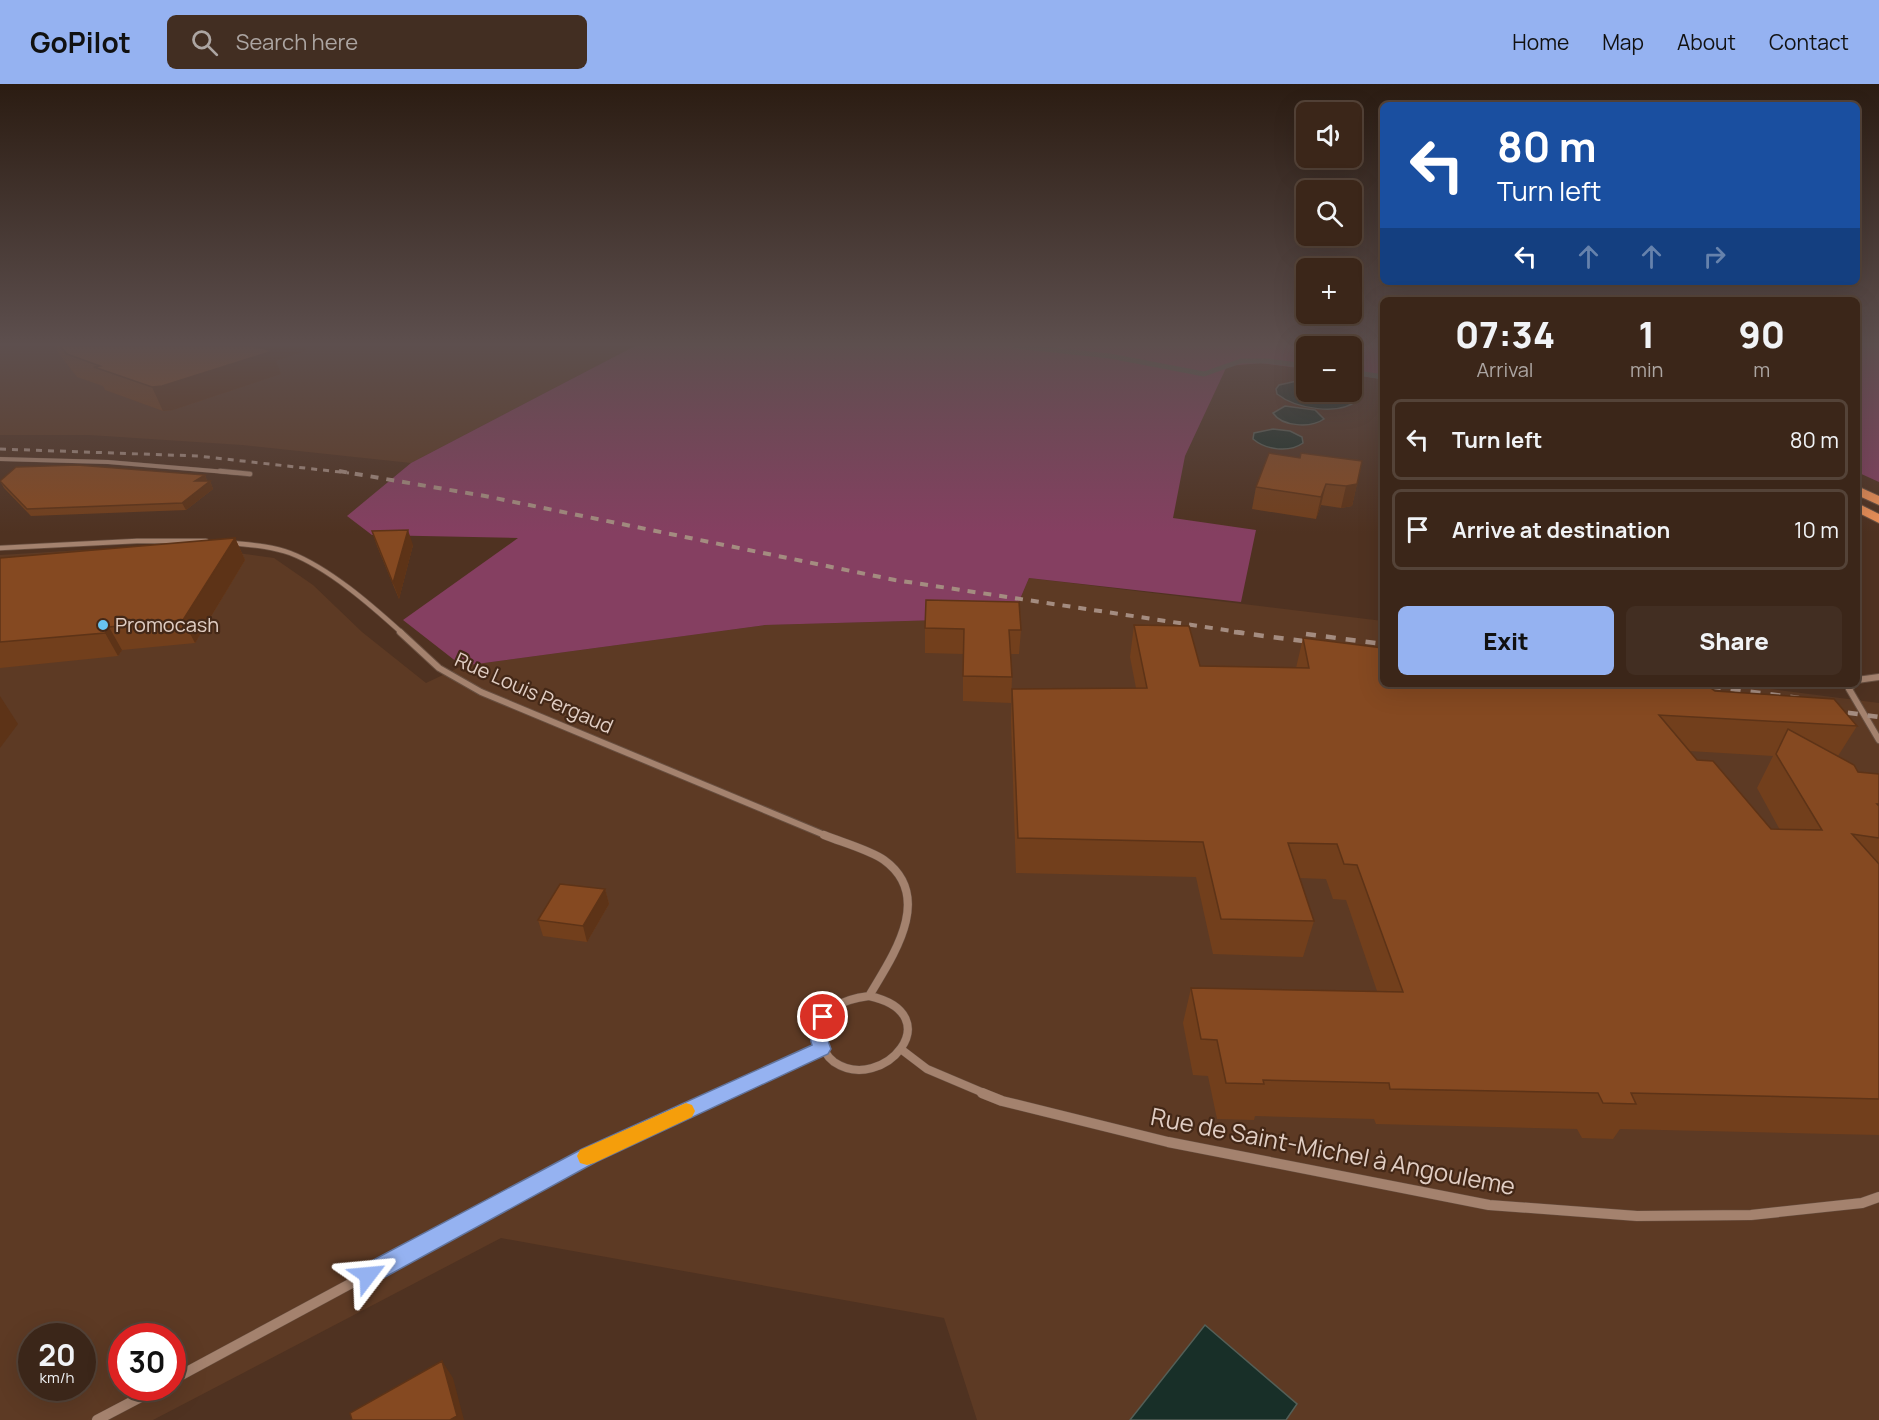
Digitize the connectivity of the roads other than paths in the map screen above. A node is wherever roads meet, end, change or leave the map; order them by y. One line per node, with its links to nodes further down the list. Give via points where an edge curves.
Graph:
1 (0, 459): 2 (street, via 108,462)
2 (250, 474)
3 (1860, 492): 4 (highway)
4 (1879, 501)
5 (1860, 509): 6 (highway)
6 (1879, 519)
7 (213, 542): 9 (street, via 137,541)
8 (223, 543): 14 (street, Rue Louis Pergaud, via 264,546 302,559 364,598 439,668 481,692 884,860 903,884 910,905 906,930)
9 (0, 548)
10 (1879, 677): 11 (street)
11 (1860, 680)
12 (1851, 687): 13 (street)
13 (1879, 740)
14 (868, 996): 15 (street, via 843,1001 823,1017 818,1038); 16 (street, via 895,1005 904,1014 908,1038)
15 (822, 1049): 16 (street, via 835,1062 860,1069 889,1062); 18 (street, via 589,1155)
16 (902, 1050): 17 (street, Rue de Saint-Michel à Angouleme, via 927,1069 1002,1101 1168,1142 1489,1206 1637,1216 1751,1215 1862,1203)
17 (1879, 1197)
18 (186, 1372)
19 (134, 1401): 20 (street)
20 (97, 1420)

